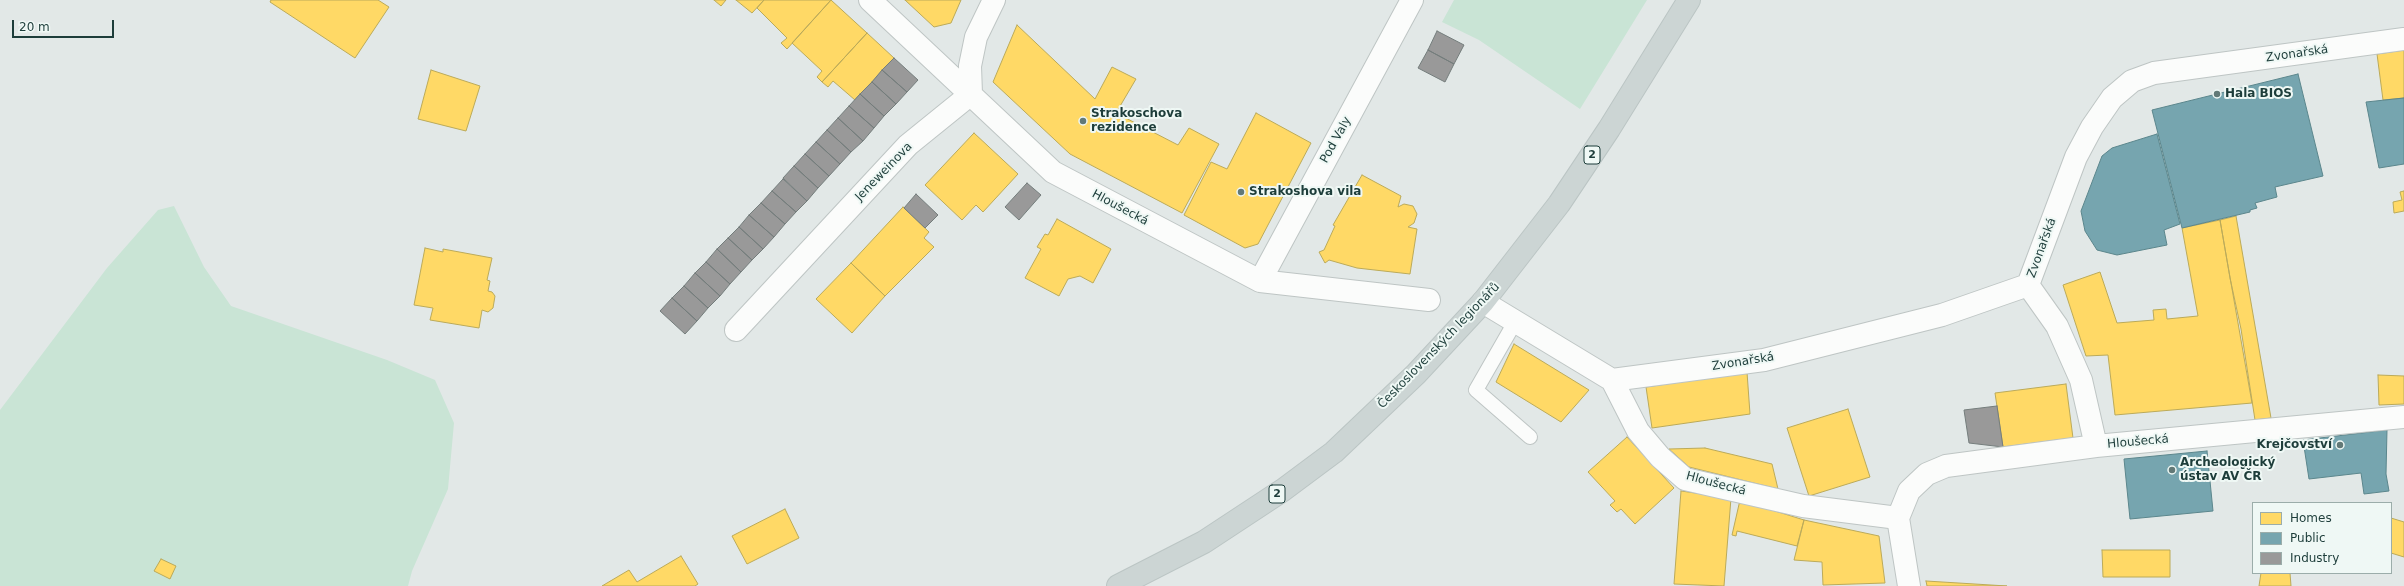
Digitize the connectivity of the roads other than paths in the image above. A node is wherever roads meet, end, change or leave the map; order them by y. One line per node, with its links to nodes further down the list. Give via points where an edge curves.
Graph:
1 (870, 0): 6 (street, Hloušecká)
2 (994, 0): 6 (street, via 976,37 970,66)
3 (1412, 0): 7 (street, Pod Valy)
4 (1689, 0): 10 (main road, Československých legionářů / 2, via 1559,204)
5 (2404, 39): 8 (street, Zvonařská, via 2154,73 2132,81 2112,98 2076,157)
6 (971, 94): 7 (street, Hloušecká, via 1053,172); 12 (street, Jeneweinova, via 908,145)
7 (1260, 281): 9 (street, Hloušecká)
8 (2028, 285): 13 (street, Zvonařská, via 1942,315 1764,360); 16 (street, via 2057,326 2081,380)
9 (1429, 300)
10 (1483, 302): 11 (street); 18 (main road, Československých legionářů / 2, via 1416,374 1334,452 1283,490 1204,542)
11 (1515, 322): 13 (street); 15 (lane, via 1476,390)
12 (736, 330)
13 (1612, 380): 17 (street, Hloušecká, via 1638,431 1660,457 1685,479 1803,506)
14 (2404, 417): 16 (street, Hloušecká)
15 (1530, 437)
16 (2096, 446): 17 (street, Hloušecká, via 1946,466 1927,474 1909,491)
17 (1898, 518): 19 (street)
18 (1118, 586)
19 (1909, 586)

